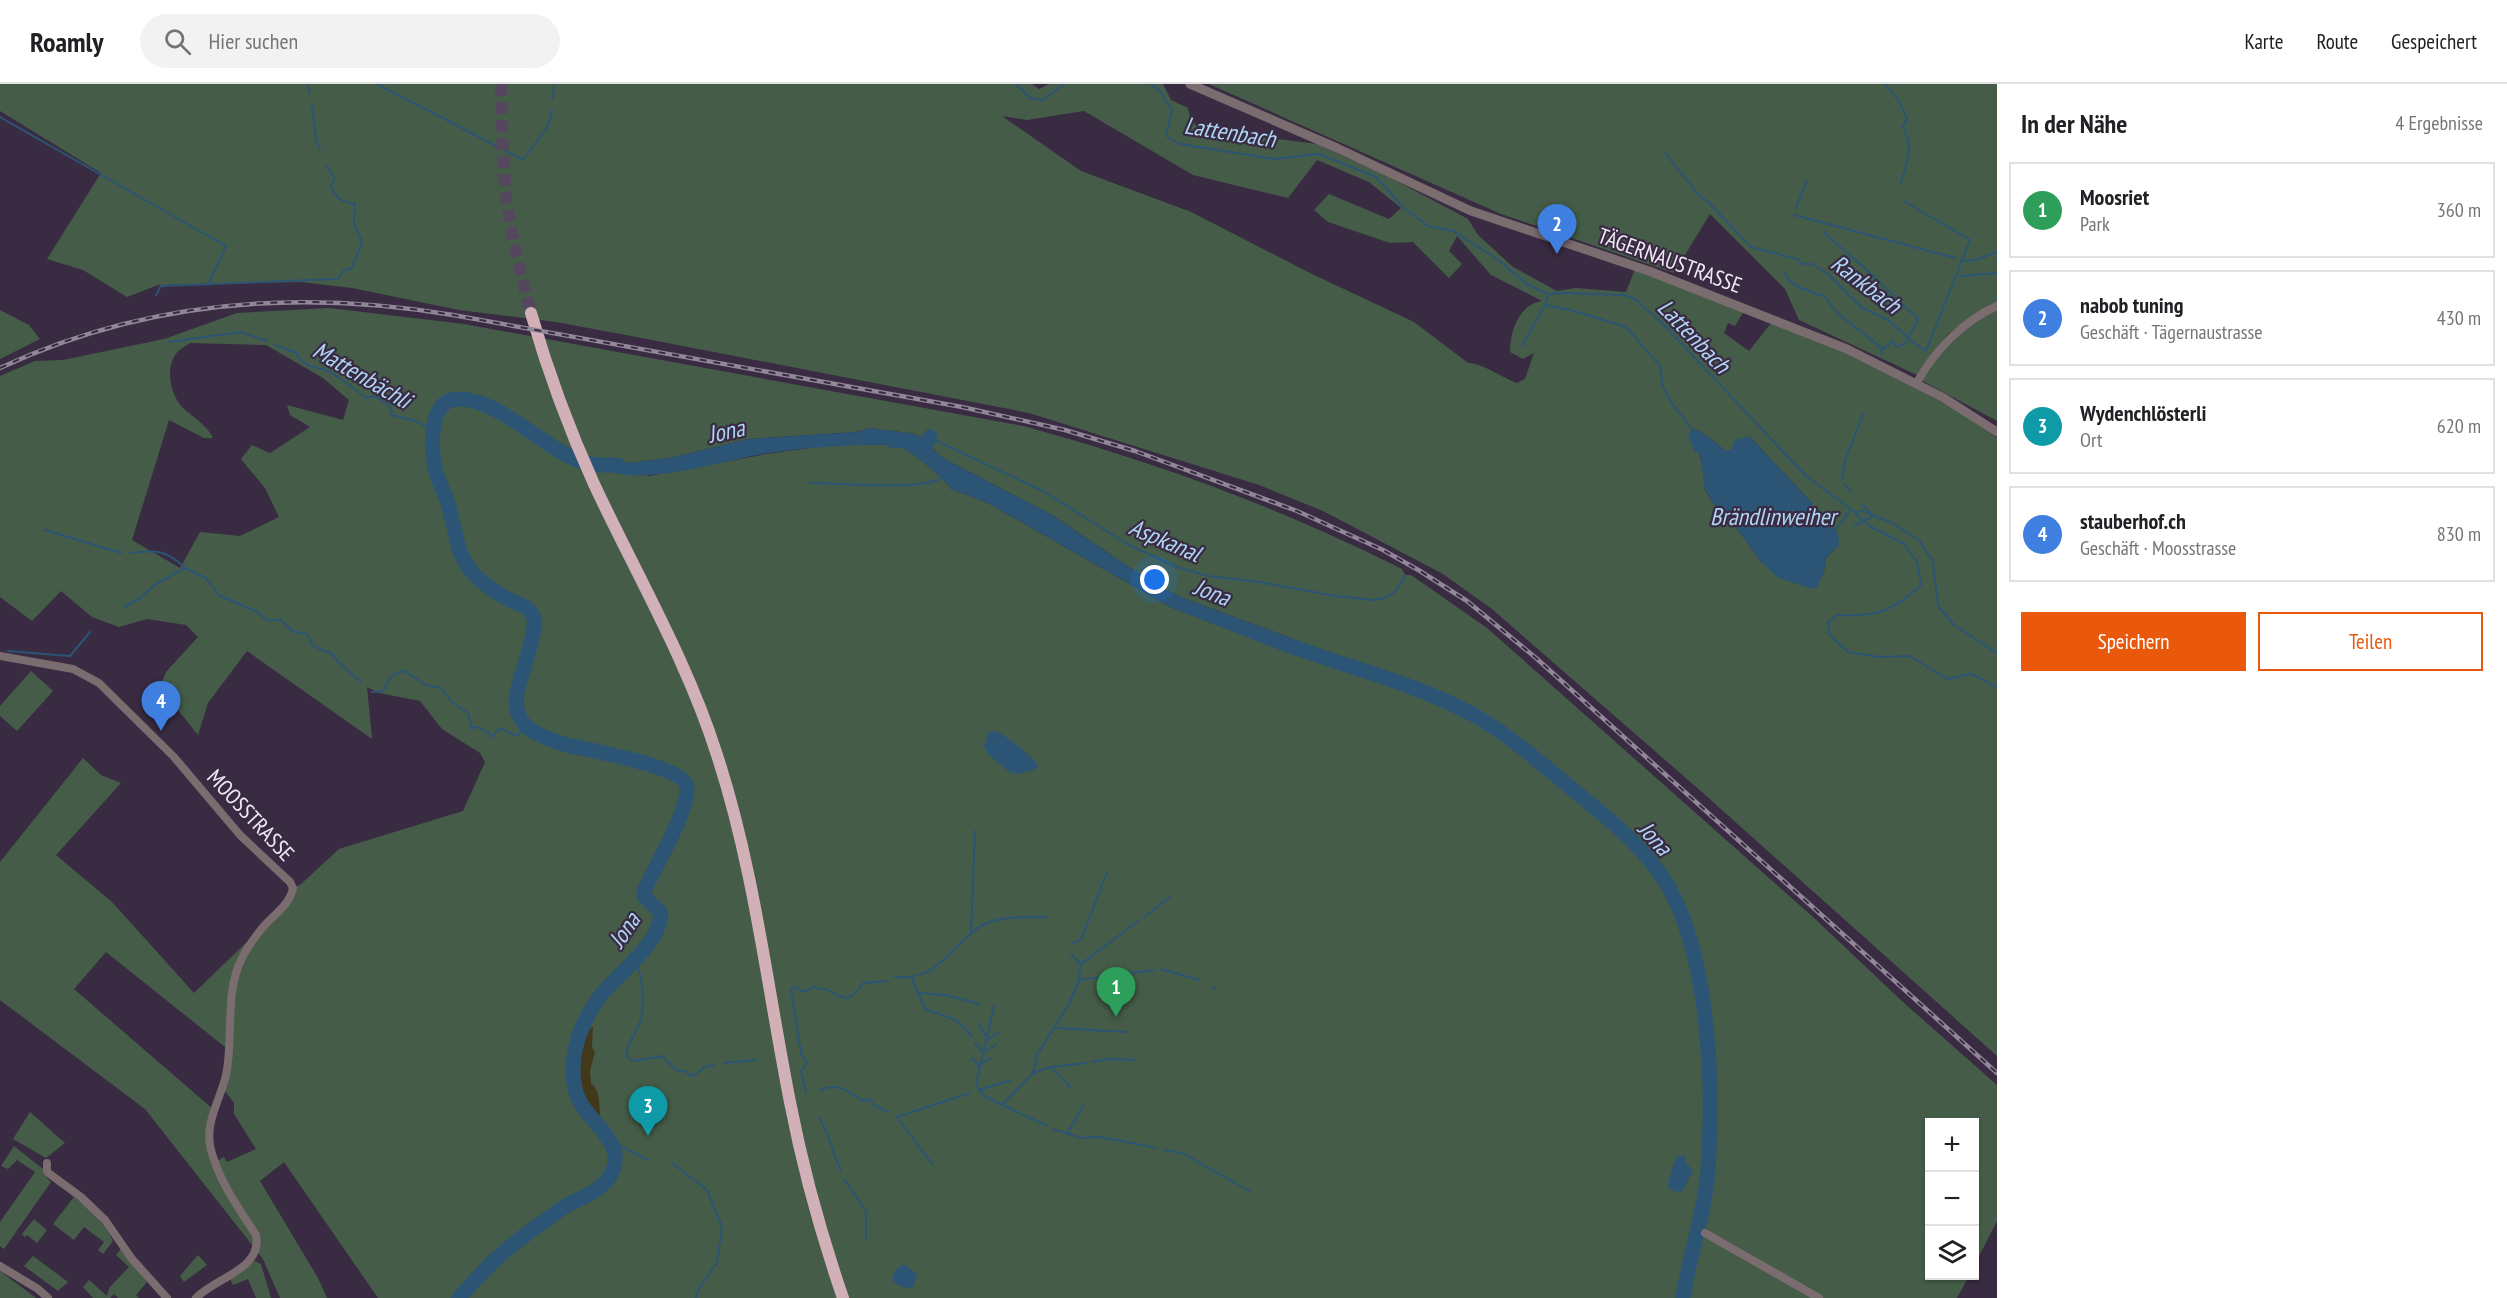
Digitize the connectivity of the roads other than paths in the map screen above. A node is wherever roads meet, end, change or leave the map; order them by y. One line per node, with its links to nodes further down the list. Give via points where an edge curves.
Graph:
1 (1190, 84): 4 (street, TÄGERNAUSTRASSE, via 1471,210 1649,271 1773,319 1847,349)
2 (1997, 306): 4 (street, via 1960,328)
3 (531, 313): 13 (highway, via 567,422 687,676 723,775 754,901 798,1144)
4 (1916, 384): 5 (street, TÄGERNAUSTRASSE)
5 (1997, 432)
6 (0, 656): 12 (street, MOOSSTRASSE, via 73,669 99,683 174,757 228,822 292,888 288,901 251,942 237,969 228,1060 209,1127 215,1162 256,1235 256,1252 245,1265)
7 (46, 1163): 11 (street, via 47,1172 105,1220 132,1259)
8 (1705, 1233): 14 (street)
9 (0, 1266): 10 (street)
10 (48, 1298)
11 (168, 1298)
12 (196, 1298)
13 (843, 1298)
14 (1819, 1298)

